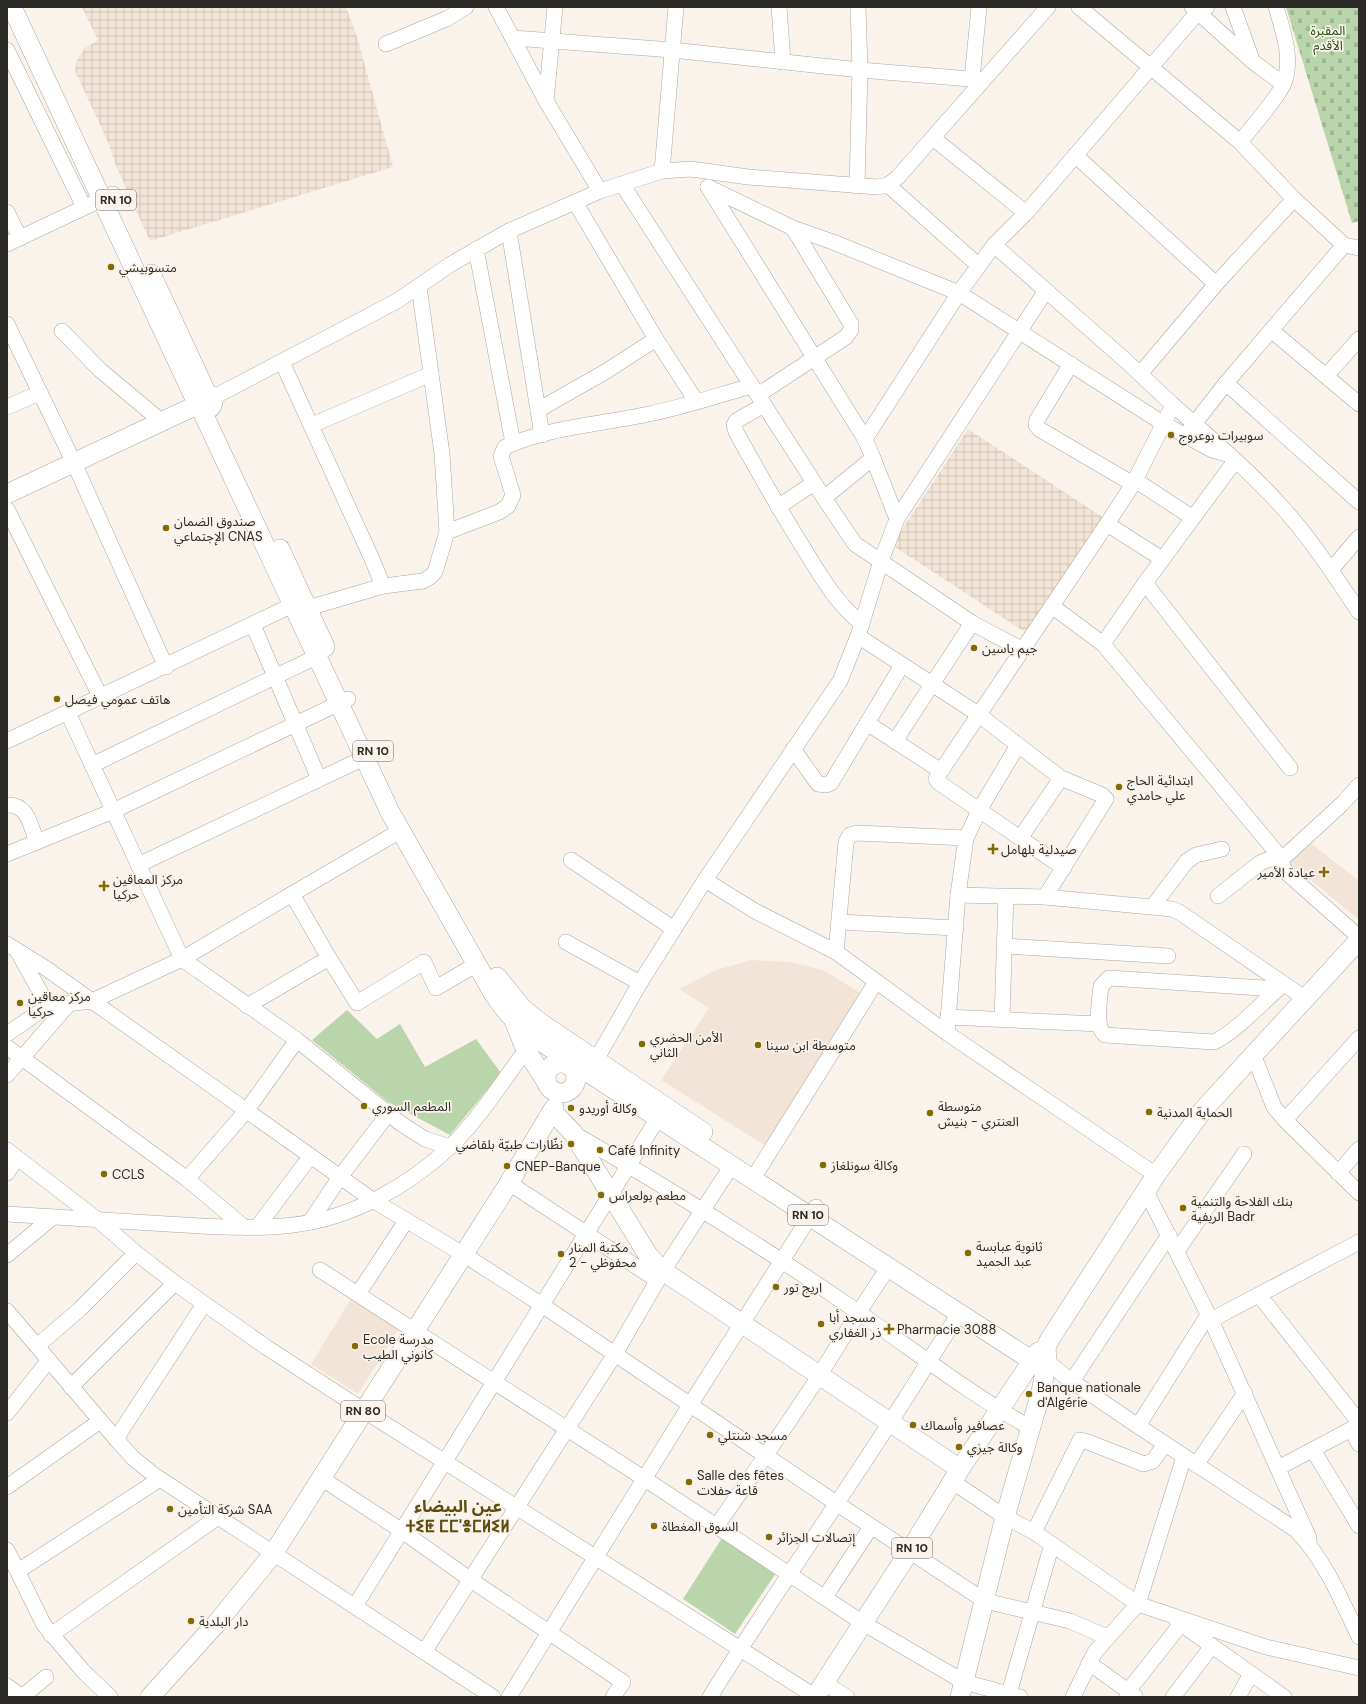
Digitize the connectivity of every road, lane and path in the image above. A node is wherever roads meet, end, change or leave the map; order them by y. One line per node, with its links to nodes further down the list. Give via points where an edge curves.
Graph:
1 (12, 7): 38 (main road, RN 10)
2 (24, 7): 38 (main road, RN 10)
3 (466, 7): 15 (street)
4 (496, 7): 16 (street)
5 (555, 7): 17 (street)
6 (676, 7): 20 (street)
7 (779, 7): 22 (street)
8 (858, 7): 24 (street)
9 (979, 7): 25 (street)
10 (1048, 7): 25 (street)
11 (1079, 7): 23 (street)
12 (1233, 7): 21 (street)
13 (1276, 7): 26 (street, via 1285,38 1287,72)
14 (1199, 9): 21 (street); 23 (street)
15 (442, 13): 18 (street)
16 (513, 38): 17 (street); 27 (street)
17 (553, 42): 20 (street); 27 (street)
18 (386, 44)
19 (7, 50): 41 (street)
20 (672, 50): 22 (street); 32 (street)
21 (1252, 61): 26 (street)
22 (783, 62): 24 (street)
23 (1150, 67): 29 (street); 30 (street)
24 (860, 70): 25 (street); 35 (street)
25 (978, 79): 28 (street)
26 (1283, 84): 29 (street)
27 (546, 101): 37 (street)
28 (932, 138): 34 (street); 43 (street)
29 (1240, 142): 39 (street)
30 (1075, 155): 43 (street); 52 (street)
31 (691, 169): 32 (street); 35 (street, via 748,177); 36 (street)
32 (662, 171): 33 (street)
33 (622, 184): 37 (street); 70 (street)
34 (888, 185): 35 (street); 51 (street)
35 (857, 186)
36 (708, 187): 44 (street); 62 (street)
37 (600, 191): 40 (street)
38 (107, 196): 41 (street); 72 (main road, RN 10)
39 (1294, 199): 48 (street); 52 (street)
40 (575, 202): 45 (street); 60 (street)
41 (84, 207): 46 (street)
42 (7, 212): 46 (street)
43 (1026, 213): 47 (street)
44 (793, 228): 55 (street); 62 (street, via 851,324 851,330 846,337)
45 (509, 231): 50 (street); 76 (street)
46 (13, 241)
47 (994, 245): 51 (street); 54 (street)
48 (1344, 245): 49 (street); 59 (street)
49 (1359, 248)
50 (476, 249): 53 (street); 83 (street)
51 (978, 265): 55 (street)
52 (1216, 284): 66 (street)
53 (419, 286): 63 (street, via 364,320); 65 (street)
54 (1045, 292): 57 (street); 66 (street)
55 (959, 293): 57 (street); 82 (street)
56 (7, 324): 69 (street)
57 (1019, 330): 64 (street); 95 (street)
58 (62, 331): 77 (street, via 100,370)
59 (1272, 331): 67 (street); 68 (street)
60 (656, 339): 71 (street); 76 (street)
61 (1359, 339): 67 (street)
62 (815, 358): 70 (street); 82 (street)
63 (282, 362): 72 (street); 79 (street)
64 (1071, 364): 78 (street); 88 (street, via 1036,420 1038,429)
65 (431, 374): 79 (street); 97 (street, via 442,454)
66 (1140, 374): 74 (street)
67 (1326, 376): 73 (street)
68 (1226, 383): 80 (street); 91 (street)
69 (40, 393): 75 (street); 86 (street)
70 (758, 395): 71 (street); 87 (street); 92 (street, via 734,425)
71 (696, 401): 81 (street, via 649,414)
72 (204, 402): 77 (main road); 104 (main road, RN 10)
73 (1359, 404)
74 (1173, 405): 78 (street); 80 (street)
75 (7, 407)
76 (538, 410): 81 (street)
77 (160, 421): 86 (main road)
78 (1164, 424): 80 (street); 88 (street)
79 (312, 425): 103 (street)
80 (1190, 430): 85 (street)
81 (542, 435): 83 (street)
82 (865, 439): 84 (street)
83 (513, 443): 97 (street, via 505,447 501,456 512,495 508,506)
84 (873, 458): 90 (street); 95 (street)
85 (1231, 458): 94 (street); 101 (street, via 1282,507)
86 (74, 463): 89 (main road); 114 (street)
87 (814, 482): 90 (street); 92 (street)
88 (1134, 482): 94 (street); 96 (street)
89 (7, 494)
90 (824, 498): 100 (street, via 855,544)
91 (1359, 502)
92 (778, 507): 109 (street, via 839,603)
93 (7, 509): 117 (street)
94 (1193, 518): 99 (street)
95 (897, 519): 100 (street)
96 (1107, 524): 99 (street); 105 (street)
97 (447, 532): 103 (street, via 435,572 430,577 424,581)
98 (1359, 537): 101 (street)
99 (1162, 559): 102 (street)
100 (881, 561): 107 (street); 109 (street)
101 (1331, 570): 106 (street)
102 (1145, 583): 110 (street); 129 (street)
103 (383, 586): 104 (street)
104 (301, 605): 108 (street); 112 (main road, RN 10); 118 (main road, RN 10)
105 (1052, 606): 110 (street); 111 (street)
106 (1359, 612)
107 (972, 623): 111 (street); 116 (street)
108 (253, 625): 114 (street); 115 (street)
109 (860, 630): 113 (street); 126 (street, via 840,681)
110 (1104, 644): 143 (street)
111 (1023, 650): 120 (street)
112 (316, 657): 115 (street); 118 (main road, RN 10)
113 (902, 665): 116 (street); 122 (street)
114 (166, 667): 117 (street)
115 (275, 676): 121 (street); 128 (street)
116 (932, 685): 120 (street); 124 (street)
117 (101, 698): 119 (street)
118 (343, 701): 121 (street); 127 (main road, RN 10); 187 (main road, RN 10, via 409,825 499,980 524,1009 566,1041)
119 (68, 713): 123 (street); 128 (street)
120 (978, 714): 125 (street); 130 (street)
121 (295, 723): 132 (street); 136 (street)
122 (867, 723): 124 (street); 126 (street, via 831,783 826,786 818,784)
123 (7, 741)
124 (895, 741): 130 (street)
125 (1018, 745): 131 (street); 135 (street)
126 (793, 749): 147 (street)
127 (364, 758): 132 (street); 137 (main road, RN 10)
128 (92, 765): 136 (street)
129 (1290, 768)
130 (941, 771): 135 (street, via 936,779 938,782)
131 (1061, 778): 138 (street); 146 (street, via 1106,799)
132 (319, 779): 145 (street)
133 (1359, 785): 143 (street)
134 (7, 805): 140 (street, via 19,805 24,809)
135 (980, 809): 138 (street); 139 (street)
136 (113, 811): 140 (street); 145 (street)
137 (400, 831): 148 (street); 166 (main road, RN 10)
138 (1021, 837): 146 (street)
139 (966, 838): 149 (street); 154 (street, via 857,833 850,835 846,842)
140 (37, 842): 142 (street)
141 (1222, 849): 153 (street, via 1196,855 1187,860)
142 (7, 854)
143 (1282, 859): 151 (street, via 1270,859 1260,863); 157 (street, via 1288,874)
144 (571, 860): 156 (street)
145 (138, 865): 165 (street)
146 (1064, 868): 152 (street)
147 (705, 880): 156 (street); 162 (street, via 755,911)
148 (292, 894): 164 (street); 165 (street)
149 (958, 894): 150 (street); 155 (street)
150 (1006, 896): 152 (street); 160 (street)
151 (1218, 896)
152 (1045, 898): 153 (street)
153 (1153, 906): 169 (street, via 1179,912)
154 (839, 922): 155 (street); 162 (street)
155 (956, 928): 175 (street)
156 (674, 929): 168 (street)
157 (1359, 937)
158 (1359, 940): 170 (main road)
159 (566, 942): 168 (street)
160 (1005, 946): 163 (street); 177 (street)
161 (12, 948): 171 (street); 173 (street)
162 (836, 952): 167 (street)
163 (1168, 956)
164 (328, 958): 166 (street, via 357,1003 424,962 436,988); 174 (street)
165 (182, 959): 171 (street); 174 (street)
166 (477, 964): 176 (main road, RN 10, via 493,993)
167 (876, 982): 179 (street); 203 (street)
168 (640, 983): 187 (street)
169 (1280, 987): 170 (street); 178 (street, via 1222,1039 1214,1042 1105,1035); 178 (street, via 1109,978 1101,986)
170 (1306, 1000): 185 (main road)
171 (92, 1001): 172 (street); 190 (street)
172 (68, 1005): 173 (street); 186 (street)
173 (48, 1006): 180 (street)
174 (247, 1006): 182 (street)
175 (948, 1017): 177 (street); 179 (street)
176 (512, 1018): 184 (main road); 187 (main road, RN 10)
177 (1002, 1020): 178 (street)
178 (1099, 1024)
179 (947, 1033): 206 (street)
180 (7, 1034)
181 (1359, 1038): 194 (street)
182 (297, 1040): 190 (street); 192 (street)
183 (7, 1047): 186 (street)
184 (526, 1050): 189 (main road); 196 (street, via 472,1122)
185 (1253, 1054): 194 (street, via 1274,1106); 206 (main road, via 1203,1110)
186 (23, 1058): 188 (street); 208 (street)
187 (581, 1066): 189 (main road, via 560,1093); 189 (main road, via 550,1067 547,1071); 191 (main road, RN 80); 193 (main road, RN 10); 203 (main road, RN 10)
188 (7, 1075)
189 (548, 1085): 191 (main road)
190 (247, 1110): 200 (street); 208 (street)
191 (554, 1110): 195 (main road); 209 (main road, RN 80)
192 (388, 1114): 196 (street, via 425,1139); 207 (street)
193 (658, 1118): 201 (street); 202 (main road, RN 10)
194 (1285, 1120): 205 (street)
195 (573, 1133): 201 (street); 212 (main road)
196 (450, 1146): 213 (street, via 407,1182)
197 (1359, 1149): 205 (street)
198 (12, 1154): 204 (street); 218 (street)
199 (1244, 1154): 225 (street)
200 (310, 1157): 207 (street); 221 (street)
201 (629, 1165): 212 (street); 214 (street)
202 (732, 1165): 214 (street); 215 (main road, RN 10)
203 (759, 1169): 215 (main road, RN 10)
204 (7, 1172)
205 (1338, 1173): 211 (street)
206 (1156, 1175): 210 (main road)
207 (340, 1177): 213 (street); 220 (street)
208 (187, 1179): 221 (street)
209 (509, 1183): 222 (street); 227 (main road, RN 80)
210 (1146, 1191): 223 (street); 247 (main road)
211 (1359, 1193)
212 (612, 1194): 222 (street); 232 (main road)
213 (374, 1201): 219 (street); 220 (street)
214 (702, 1210): 229 (street); 232 (street)
215 (813, 1212): 229 (street); 230 (main road, RN 10); 247 (main road, RN 10)
216 (7, 1214): 217 (street)
217 (53, 1217): 218 (street); 228 (street)
218 (98, 1220): 221 (street); 226 (street)
219 (406, 1221): 227 (street); 234 (street)
220 (310, 1222): 221 (street)
221 (251, 1226)
222 (587, 1234): 232 (street); 237 (street)
223 (1169, 1235): 225 (street); 251 (street)
224 (1357, 1248): 235 (street)
225 (1176, 1251): 241 (street)
226 (136, 1253): 233 (street); 244 (street, via 80,1309)
227 (464, 1254): 237 (street); 243 (main road, RN 80)
228 (7, 1255)
229 (781, 1262): 239 (street); 242 (street)
230 (888, 1268): 239 (street); 240 (main road, RN 10)
231 (320, 1270): 234 (street)
232 (660, 1276): 242 (main road); 245 (street)
233 (175, 1283): 236 (street); 252 (street)
234 (358, 1294): 243 (street)
235 (1259, 1295): 241 (street); 260 (street)
236 (204, 1304): 255 (street); 264 (street)
237 (542, 1305): 245 (street); 250 (street)
238 (7, 1311): 244 (street)
239 (858, 1312): 248 (street); 249 (street)
240 (959, 1314): 247 (main road, RN 10); 248 (street)
241 (1210, 1317): 253 (street); 261 (street)
242 (742, 1325): 249 (main road); 254 (street)
243 (414, 1330): 250 (street); 255 (main road, RN 80)
244 (37, 1346): 246 (street)
245 (615, 1354): 254 (street); 262 (street)
246 (49, 1360): 252 (street); 257 (street)
247 (1043, 1360): 251 (street); 256 (main road, RN 10); 263 (main road)
248 (927, 1362): 256 (street); 259 (street)
249 (819, 1376): 259 (main road); 268 (street)
250 (494, 1382): 262 (street); 270 (street)
251 (1072, 1382): 261 (street)
252 (71, 1387): 258 (street)
253 (1245, 1393): 269 (street); 271 (street)
254 (690, 1405): 268 (street); 275 (street)
255 (363, 1410): 270 (street); 273 (main road, RN 80)
256 (1000, 1410): 263 (street); 272 (main road, RN 10)
257 (7, 1413)
258 (100, 1420): 264 (street); 276 (street)
259 (890, 1423): 272 (main road); 277 (street)
260 (1356, 1425): 266 (street); 267 (street)
261 (1138, 1426): 265 (street)
262 (566, 1428): 275 (street); 278 (street)
263 (1031, 1428): 280 (main road)
264 (116, 1439): 274 (street)
265 (1165, 1444): 269 (street); 285 (street, via 1153,1460 1144,1464 1080,1440)
266 (1359, 1444)
267 (1313, 1450): 271 (street); 282 (street)
268 (766, 1456): 277 (street); 283 (street)
269 (1190, 1461): 287 (street, via 1276,1515); 297 (street)
270 (444, 1462): 278 (street); 284 (street)
271 (1278, 1468): 287 (street)
272 (956, 1476): 280 (street); 289 (main road, RN 10)
273 (321, 1478): 284 (street); 290 (main road, RN 80)
274 (160, 1479): 279 (street); 292 (street)
275 (645, 1479): 283 (street); 291 (street)
276 (7, 1487)
277 (836, 1503): 281 (street); 293 (street)
278 (517, 1507): 291 (street); 294 (street)
279 (218, 1517): 290 (street); 304 (street)
280 (1005, 1517): 285 (street); 296 (main road)
281 (871, 1526): 289 (street); 295 (street)
282 (1359, 1526)
283 (716, 1527): 293 (street)
284 (402, 1531): 294 (street); 298 (street)
285 (1034, 1532): 286 (street)
286 (1052, 1544): 297 (street); 300 (street)
287 (1312, 1546): 306 (street)
288 (7, 1550): 292 (street)
289 (909, 1552): 296 (street); 301 (main road, RN 10)
290 (273, 1554): 298 (street); 320 (main road, RN 80, via 216,1624)
291 (596, 1557): 303 (street); 308 (street)
292 (18, 1571): 304 (street)
293 (788, 1575): 295 (street); 308 (street)
294 (471, 1580): 303 (street); 309 (street)
295 (825, 1597): 301 (street)
296 (985, 1601): 300 (street); 315 (main road)
297 (1138, 1604): 299 (street); 305 (street)
298 (355, 1606): 309 (street)
299 (1157, 1610): 302 (street); 311 (street, via 1266,1647)
300 (1032, 1612): 305 (street, via 1070,1621); 318 (street)
301 (863, 1623): 315 (street); 316 (main road, RN 10)
302 (1181, 1624): 307 (street); 317 (street)
303 (550, 1632): 322 (street); 323 (street, via 623,1682)
304 (51, 1635): 319 (street, via 82,1671)
305 (1107, 1636): 310 (street)
306 (1359, 1637)
307 (1212, 1646): 312 (street); 327 (street)
308 (739, 1649): 316 (street); 324 (street)
309 (424, 1652): 321 (street)
310 (1089, 1663): 317 (street); 326 (street)
311 (1359, 1668)
312 (1251, 1674): 328 (street); 329 (street)
313 (46, 1677): 314 (street, via 22,1697)
314 (7, 1686)
315 (962, 1690): 318 (street)
316 (818, 1692): 325 (street)
317 (1130, 1695)
318 (1013, 1696)
319 (110, 1697)
320 (150, 1697)
321 (493, 1697)
322 (508, 1697)
323 (613, 1697)
324 (710, 1697)
325 (847, 1697)
326 (1073, 1697)
327 (1173, 1697)
328 (1238, 1697)
329 (1284, 1697)

